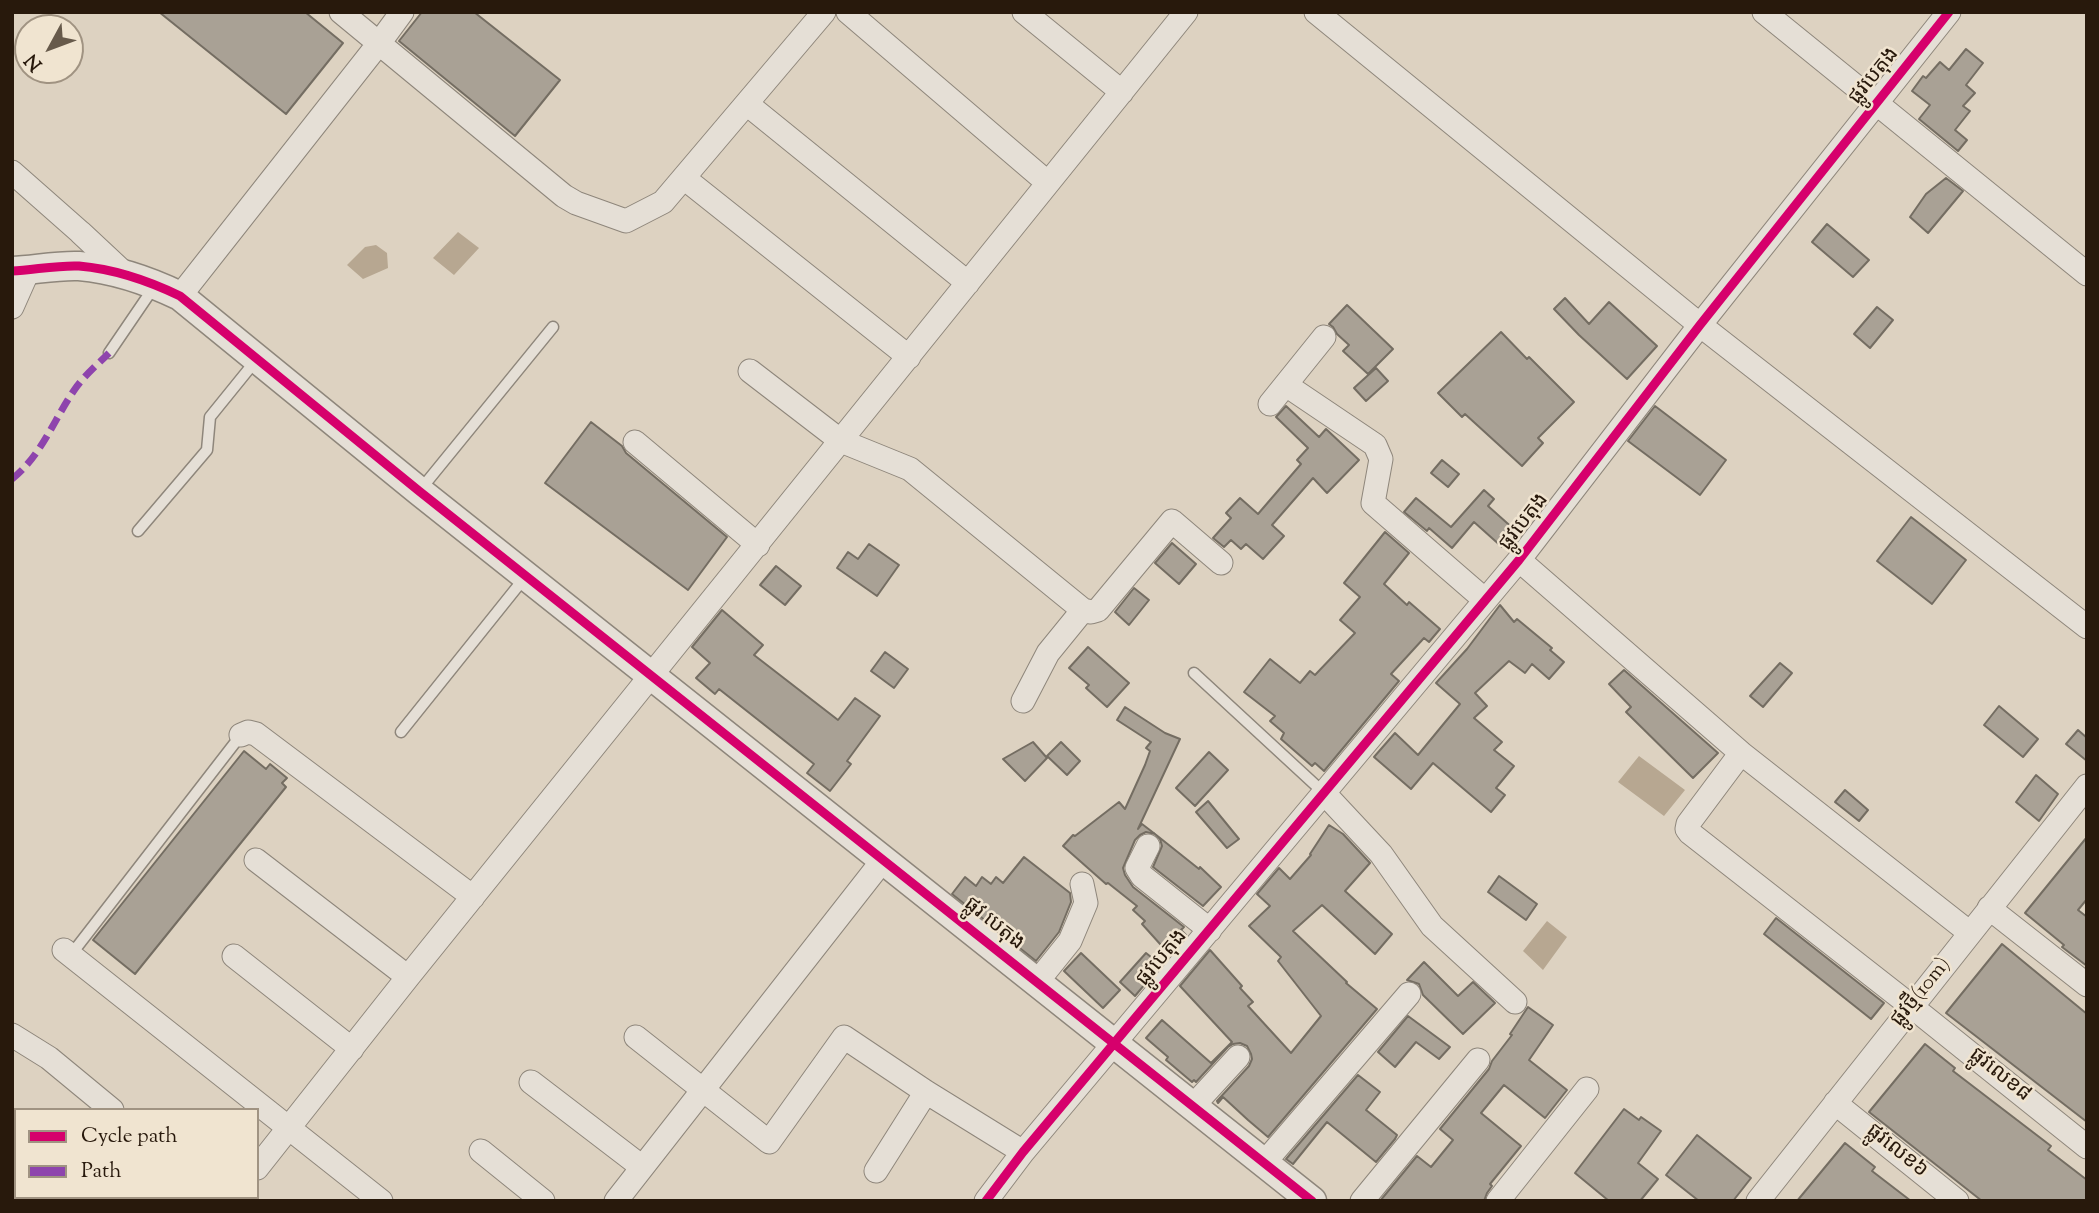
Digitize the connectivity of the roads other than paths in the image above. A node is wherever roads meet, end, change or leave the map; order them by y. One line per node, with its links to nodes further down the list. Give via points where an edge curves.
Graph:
1 (341, 12): 10 (street)
2 (402, 12): 10 (street)
3 (824, 12): 13 (street)
4 (848, 12): 16 (street)
5 (1024, 12): 11 (street)
6 (1186, 12): 11 (street)
7 (1316, 12): 23 (street)
8 (1764, 12): 12 (street)
9 (1949, 12): 12 (street, ផ្លូវបេតុង)
10 (380, 42): 15 (street, via 576,203 626,221 663,202); 21 (street)
11 (1122, 92): 16 (street)
12 (1876, 103): 18 (street); 23 (street, ផ្លូវបេតុង)
13 (747, 104): 15 (street); 20 (street)
14 (12, 172): 19 (street)
15 (684, 178): 27 (street)
16 (1048, 183): 20 (street)
17 (20, 271): 19 (street, via 78,266); 22 (street)
18 (2087, 274)
19 (126, 275): 21 (street)
20 (968, 283): 27 (street)
21 (168, 290): 26 (lane); 28 (street, ផ្លូវ បេតុង)
22 (12, 307)
23 (1700, 325): 37 (street, ផ្លូវបេតុង); 42 (street)
24 (553, 327): 34 (lane)
25 (1324, 337): 30 (street)
26 (109, 353)
27 (909, 357): 32 (street)
28 (257, 359): 34 (street, ផ្លូវ បេតុង); 35 (lane, via 210,417 207,450)
29 (750, 371): 32 (street)
30 (1286, 385): 31 (street); 40 (street, via 1375,445 1381,459 1373,503)
31 (1270, 404)
32 (841, 441): 36 (street); 41 (street, via 910,469)
33 (635, 442): 36 (street)
34 (419, 491): 39 (street, ផ្លូវ បេតុង)
35 (138, 531)
36 (758, 545): 44 (street)
37 (1519, 560): 40 (street, ផ្លូវបេតុង); 48 (street)
38 (1221, 563): 41 (street, via 1172,521 1098,610)
39 (526, 576): 44 (street, ផ្លូវ បេតុង); 46 (lane)
40 (1485, 600): 50 (street, ផ្លូវបេតុង)
41 (1083, 610): 45 (street, via 1048,653)
42 (2087, 627)
43 (1194, 673): 50 (lane)
44 (652, 676): 54 (street, ផ្លូវ បេតុង); 56 (street)
45 (1023, 701)
46 (401, 732)
47 (242, 735): 56 (street, via 256,734); 60 (lane)
48 (1741, 753): 59 (street); 67 (street, ផ្លូវលេខ៨, via 1687,829)
49 (2087, 786): 51 (street, ផ្លូវថ្មី(10m))
50 (1324, 793): 58 (street, ផ្លូវបេតុង); 66 (street, via 1381,854 1432,926)
51 (2078, 813): 57 (street, ផ្លូវថ្មី(10m))
52 (1147, 846): 58 (street, via 1137,868 1142,876)
53 (256, 860): 62 (street)
54 (883, 860): 63 (street, ផ្លូវ បេតុង); 76 (street)
55 (1082, 884): 63 (street, via 1086,903 1070,941)
56 (473, 897): 62 (street)
57 (1989, 908): 59 (street, ផ្លូវថ្មី(10m)); 64 (street)
58 (1210, 930): 70 (street, ផ្លូវបេតុង)
59 (1970, 933): 67 (street, ផ្លូវថ្មី(10m))
60 (67, 953): 81 (street)
61 (234, 956): 71 (street)
62 (408, 977): 71 (street)
63 (1037, 982): 70 (street, ផ្លូវ បេតុង)
64 (2087, 985)
65 (1409, 994): 85 (street)
66 (1515, 1002)
67 (1912, 1006): 78 (street, ផ្លូវថ្មី(10m)); 82 (street, ផ្លូវលេខ៨)
68 (12, 1035): 80 (street, via 49,1058)
69 (636, 1037): 76 (street)
70 (1115, 1044): 79 (street, ផ្លូវ បេតុង); 84 (street, ផ្លូវបេតុង)
71 (352, 1049): 81 (street)
72 (1238, 1058): 79 (street)
73 (1478, 1060): 94 (street)
74 (531, 1082): 87 (street)
75 (1587, 1089): 95 (street)
76 (703, 1091): 77 (street, via 769,1142 844,1037); 87 (street)
77 (926, 1092): 84 (street); 88 (street)
78 (1835, 1103): 96 (street, ផ្លូវថ្មី(10m)); 97 (street, ផ្លូវលេខ៦)
79 (1192, 1107): 85 (street, ផ្លូវ បេតុង)
80 (111, 1108)
81 (289, 1128): 86 (street); 89 (street)
82 (2087, 1147)
83 (481, 1151): 90 (street)
84 (1023, 1153): 92 (street, ផ្លូវបេតុង)
85 (1264, 1163): 93 (street, ផ្លូវ បេតុង)
86 (259, 1166)
87 (642, 1167): 91 (street)
88 (876, 1171)
89 (381, 1201)
90 (543, 1201)
91 (616, 1201)
92 (986, 1201)
93 (1312, 1201)
94 (1362, 1201)
95 (1498, 1201)
96 (1758, 1201)
97 (1957, 1201)

